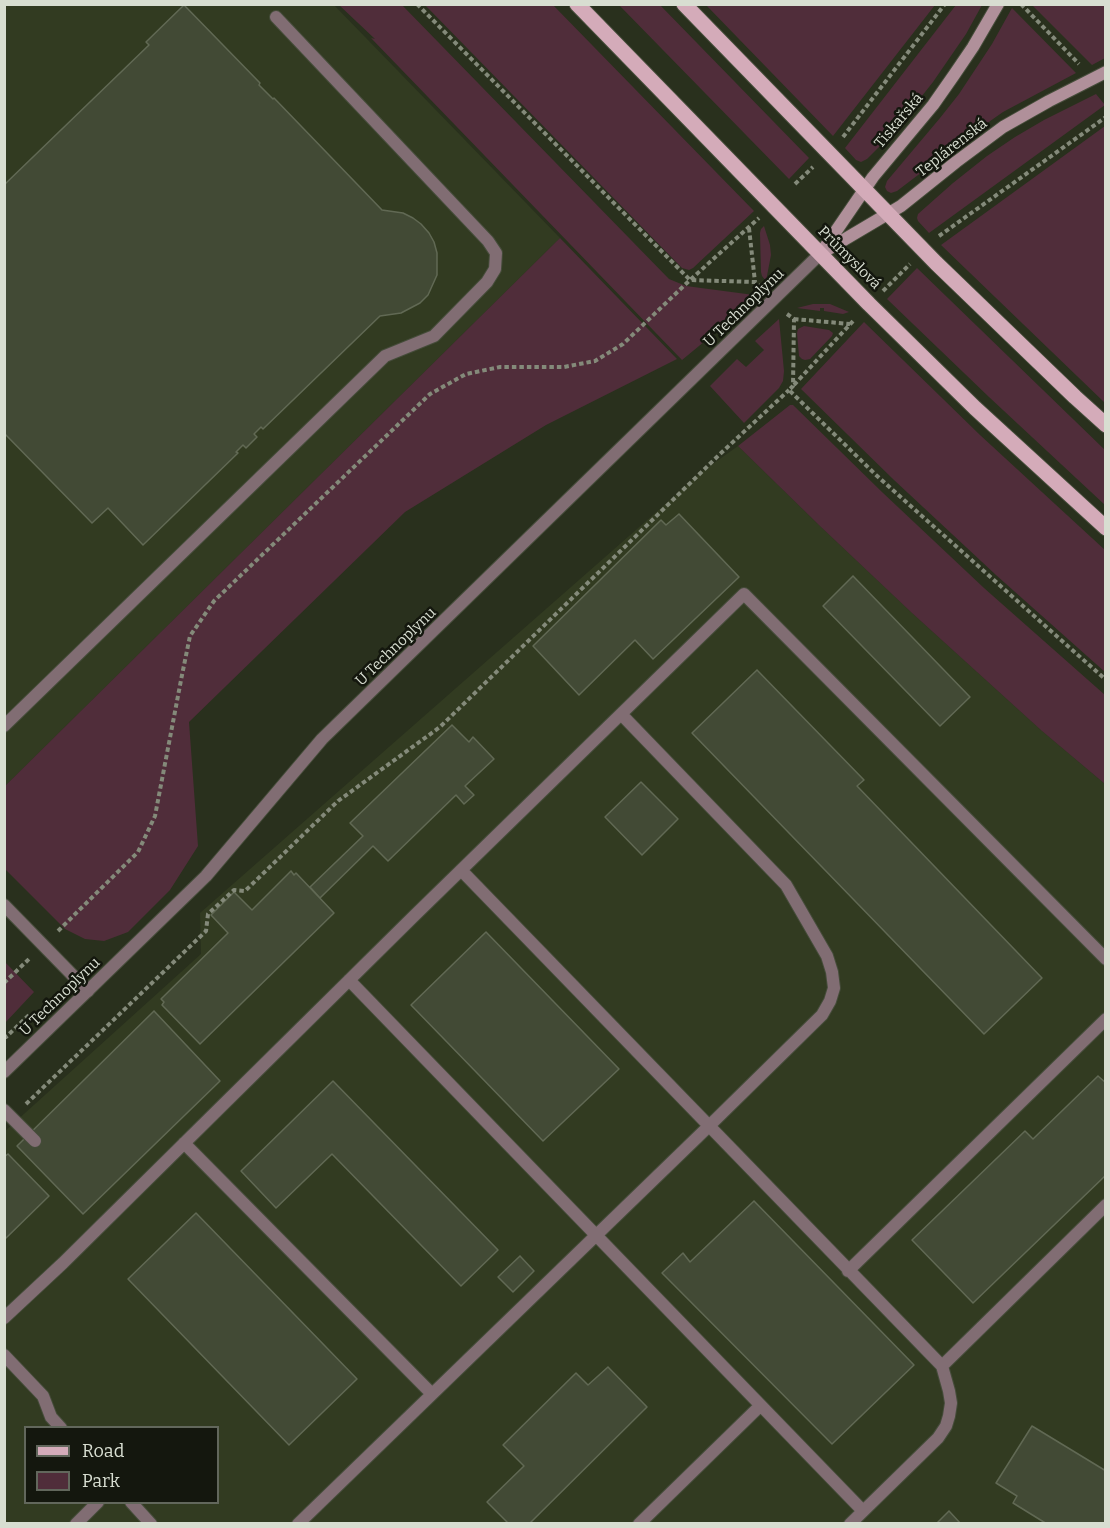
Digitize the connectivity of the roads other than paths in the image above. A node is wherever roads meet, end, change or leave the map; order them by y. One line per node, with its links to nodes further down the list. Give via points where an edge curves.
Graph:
1 (577, 4): 8 (main road, Průmyslová)
2 (684, 4): 6 (main road)
3 (998, 4): 6 (street, Tiskařská, via 974,47 933,105)
4 (276, 17): 12 (street, via 488,241 496,253 495,269 434,336 385,356)
5 (1106, 72): 7 (street, Teplárenská, via 1003,127)
6 (864, 190): 7 (main road); 8 (street, Tiskařská)
7 (888, 214): 8 (street, Teplárenská); 9 (main road)
8 (820, 254): 10 (main road, Průmyslová, via 975,408); 17 (street, U Technoplynu, via 322,739 206,876)
9 (1106, 424)
10 (1106, 528)
11 (621, 714): 13 (street); 15 (street, via 744,594); 21 (street, via 786,885 827,956 832,972 834,988 822,1014)
12 (4, 726)
13 (460, 870): 16 (street); 21 (street)
14 (4, 904): 17 (street)
15 (1106, 959)
16 (349, 980): 23 (street); 25 (street)
17 (87, 991): 19 (street, U Technoplynu)
18 (1106, 1019): 26 (street)
19 (4, 1072)
20 (8, 1114): 22 (street)
21 (709, 1126): 25 (street); 26 (street)
22 (35, 1141)
23 (184, 1143): 27 (street); 30 (street)
24 (1106, 1205): 29 (street)
25 (596, 1236): 30 (street); 31 (street)
26 (848, 1271): 29 (street)
27 (4, 1318)
28 (4, 1355): 32 (street, via 43,1396)
29 (942, 1366): 35 (street, via 951,1403 946,1426)
30 (432, 1394): 36 (street)
31 (760, 1406): 35 (street); 39 (street)
32 (59, 1426)
33 (97, 1504): 37 (street)
34 (132, 1504): 38 (street)
35 (863, 1511): 40 (street)
36 (307, 1521)
37 (76, 1524)
38 (151, 1524)
39 (639, 1524)
40 (850, 1524)

